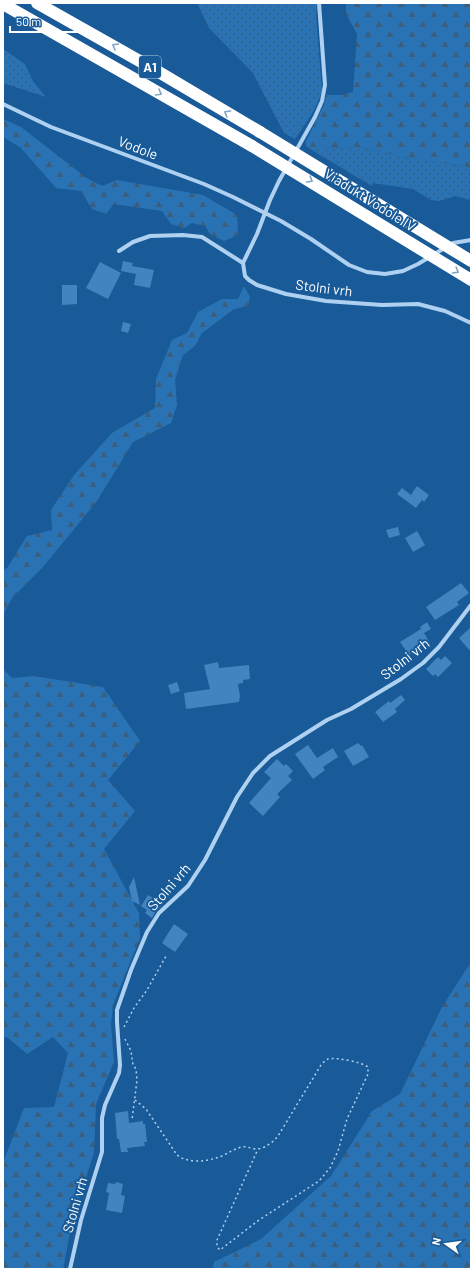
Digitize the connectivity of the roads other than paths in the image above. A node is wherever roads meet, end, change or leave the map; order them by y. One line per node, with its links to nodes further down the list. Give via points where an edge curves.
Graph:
1 (38, 3): 8 (highway, Viadukt Vodole IV / A1, one-way to 1, bridge, via 260,132)
2 (319, 3): 5 (street, via 325,85 322,101 279,180)
3 (3, 4): 10 (highway, Viadukt Vodole IV / A1, one-way to 10, bridge, via 252,146)
4 (3, 104): 5 (street, Vodole, via 52,127 204,184)
5 (266, 212): 6 (street, Vodole, via 349,265 367,272 385,274 402,271 453,243); 9 (street)
6 (471, 240)
7 (120, 251): 9 (street, via 133,242 150,236 183,235 202,237)
8 (471, 261)
9 (243, 263): 11 (street, Stolni vrh, via 245,276 249,280 273,290 326,301 382,305 418,304 445,311)
10 (471, 280)
11 (471, 323)
12 (471, 605): 13 (street, Stolni vrh, via 439,647 423,663 401,679 351,709 327,720 270,756 253,773 237,797 205,860 188,886 159,913 131,970 117,1010 119,1073 105,1105 102,1118 102,1152)
13 (70, 1269)

